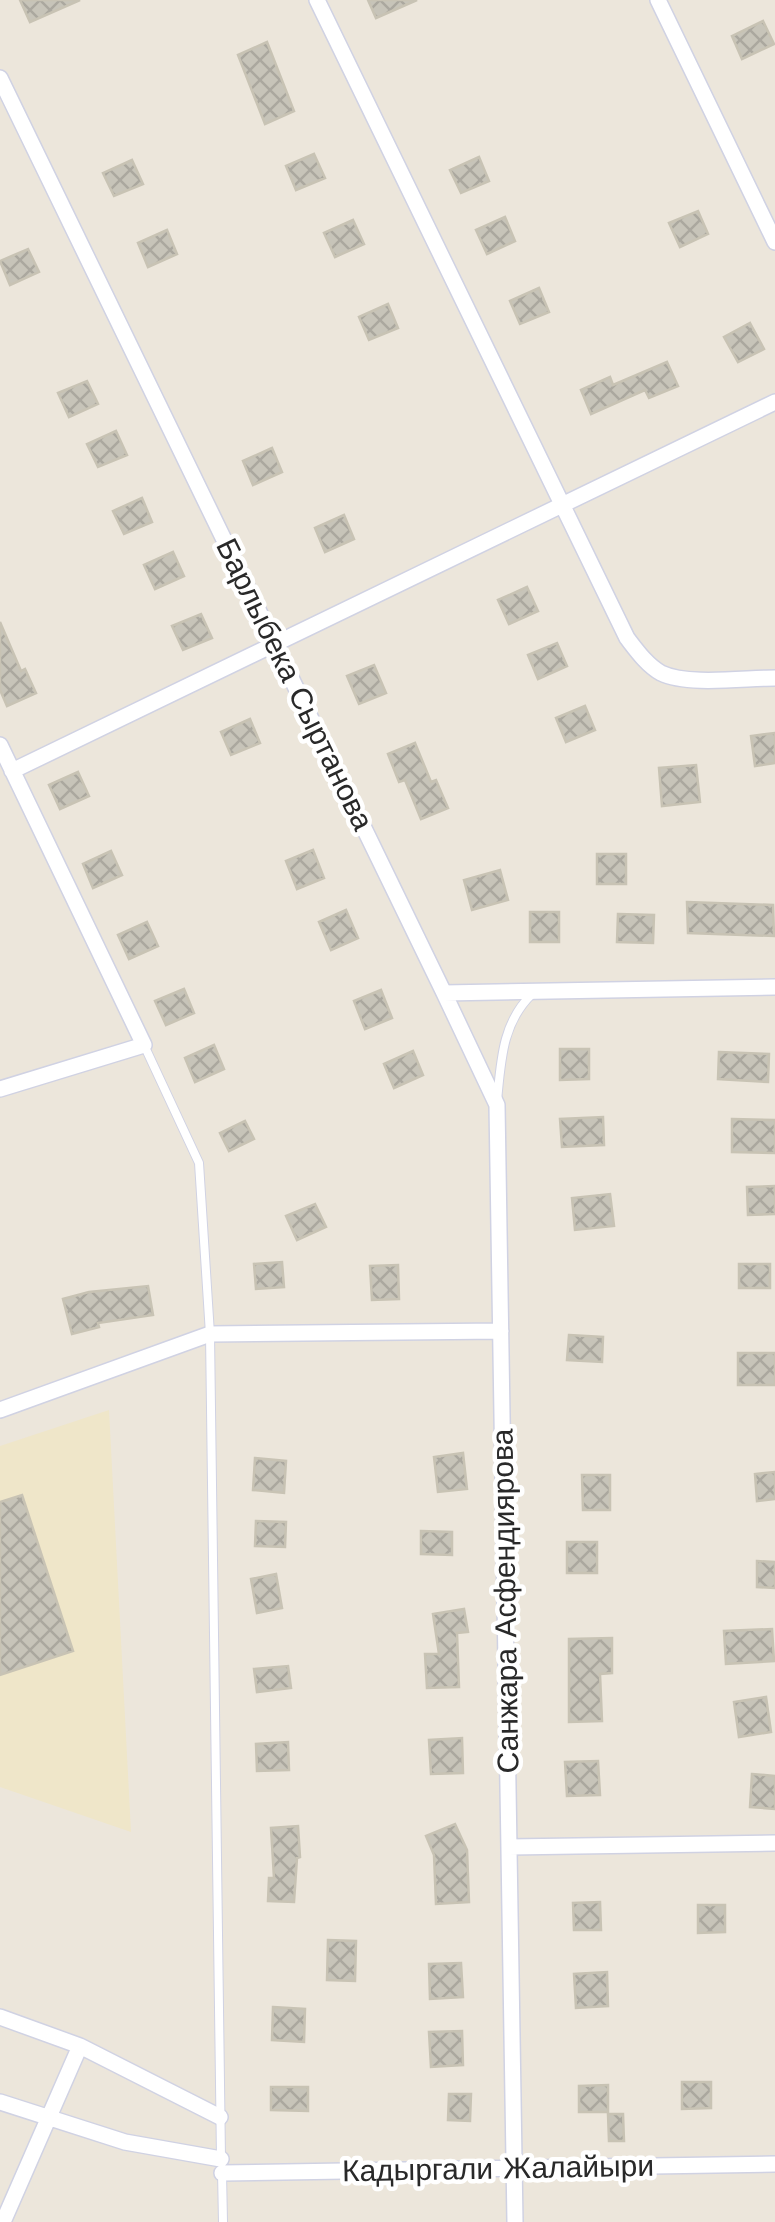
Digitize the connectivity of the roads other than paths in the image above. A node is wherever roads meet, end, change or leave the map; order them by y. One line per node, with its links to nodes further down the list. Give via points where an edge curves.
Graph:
1 (316, 0): 6 (street)
2 (658, 0): 4 (street)
3 (0, 78): 7 (street, Барлыбека Сыртанова)
4 (775, 242)
5 (775, 402): 6 (street)
6 (561, 504): 7 (street); 8 (street, via 644,660 681,679)
7 (275, 643): 10 (street); 13 (street, Барлыбека Сыртанова)
8 (775, 678)
9 (0, 745): 10 (street)
10 (12, 770): 14 (street)
11 (775, 987): 12 (street)
12 (535, 991): 13 (street); 16 (lane, via 506,1036)
13 (444, 993): 16 (street, Санжара Асфендиярова)
14 (144, 1045): 15 (street); 18 (lane, via 200,1162)
15 (0, 1090)
16 (497, 1105): 17 (street, Санжара Асфендиярова)
17 (500, 1330): 18 (street); 21 (street, Санжара Асфендиярова)
18 (210, 1334): 19 (street); 25 (lane)
19 (0, 1410)
20 (775, 1843): 21 (street)
21 (509, 1848): 29 (street, Санжара Асфендиярова)
22 (0, 2018): 23 (street)
23 (80, 2046): 25 (street); 26 (street)
24 (0, 2102): 26 (street, Кадыргали Жалайыри)
25 (220, 2116): 28 (lane)
26 (48, 2118): 28 (street, Кадыргали Жалайыри); 30 (street)
27 (775, 2164): 29 (street, Кадыргали Жалайыри)
28 (221, 2166): 29 (street, Кадыргали Жалайыри); 31 (lane)
29 (514, 2168): 32 (street, Санжара Асфендиярова)
30 (3, 2222)
31 (223, 2222)
32 (515, 2222)

